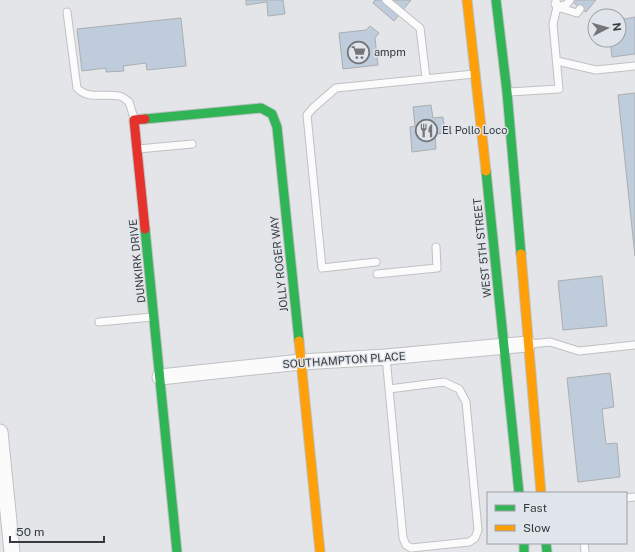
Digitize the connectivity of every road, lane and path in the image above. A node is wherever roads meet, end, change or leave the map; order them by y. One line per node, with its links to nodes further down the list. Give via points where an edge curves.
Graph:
1 (386, 0): 11 (lane, via 420,28)
2 (467, 0): 10 (street, WEST 5TH STREET)
3 (496, 0): 12 (street)
4 (570, 0): 5 (lane, via 567,4)
5 (555, 2): 6 (lane, via 577,13); 8 (lane, via 553,24)
6 (580, 9)
7 (67, 12): 13 (lane, DUNKIRK DRIVE, via 77,88 81,93 89,95 120,96 129,102)
8 (557, 61): 9 (lane, via 596,70); 12 (lane, via 559,89)
9 (635, 66)
10 (475, 74): 11 (lane); 23 (street, WEST 5TH STREET)
11 (426, 78): 17 (lane, via 336,88 307,115 322,268)
12 (506, 92): 21 (street)
13 (134, 120): 15 (street, DUNKIRK DRIVE); 25 (street, JOLLY ROGER WAY, via 261,108 272,114 277,127)
14 (192, 144): 15 (lane)
15 (138, 149): 19 (street, DUNKIRK DRIVE)
16 (436, 248): 18 (lane, via 438,268)
17 (376, 262)
18 (377, 274)
19 (154, 317): 20 (lane); 26 (street, DUNKIRK DRIVE)
20 (99, 322)
21 (528, 344): 22 (lane, via 550,342 579,351); 23 (street, SOUTHAMPTON PLACE); 30 (street)
22 (635, 345)
23 (505, 346): 24 (street, SOUTHAMPTON PLACE); 29 (street, WEST 5TH STREET)
24 (386, 357): 25 (street, SOUTHAMPTON PLACE); 27 (lane)
25 (301, 362): 26 (street, SOUTHAMPTON PLACE); 33 (street, JOLLY ROGER WAY)
26 (160, 377): 32 (street, DUNKIRK DRIVE)
27 (389, 389): 27 (lane, via 403,538 406,545 411,548 469,542 475,538 478,530 466,402 463,395 459,389 444,382)
28 (0, 432): 31 (street)
29 (519, 492)
30 (541, 492)
31 (12, 552)
32 (177, 552)
33 (320, 552)

